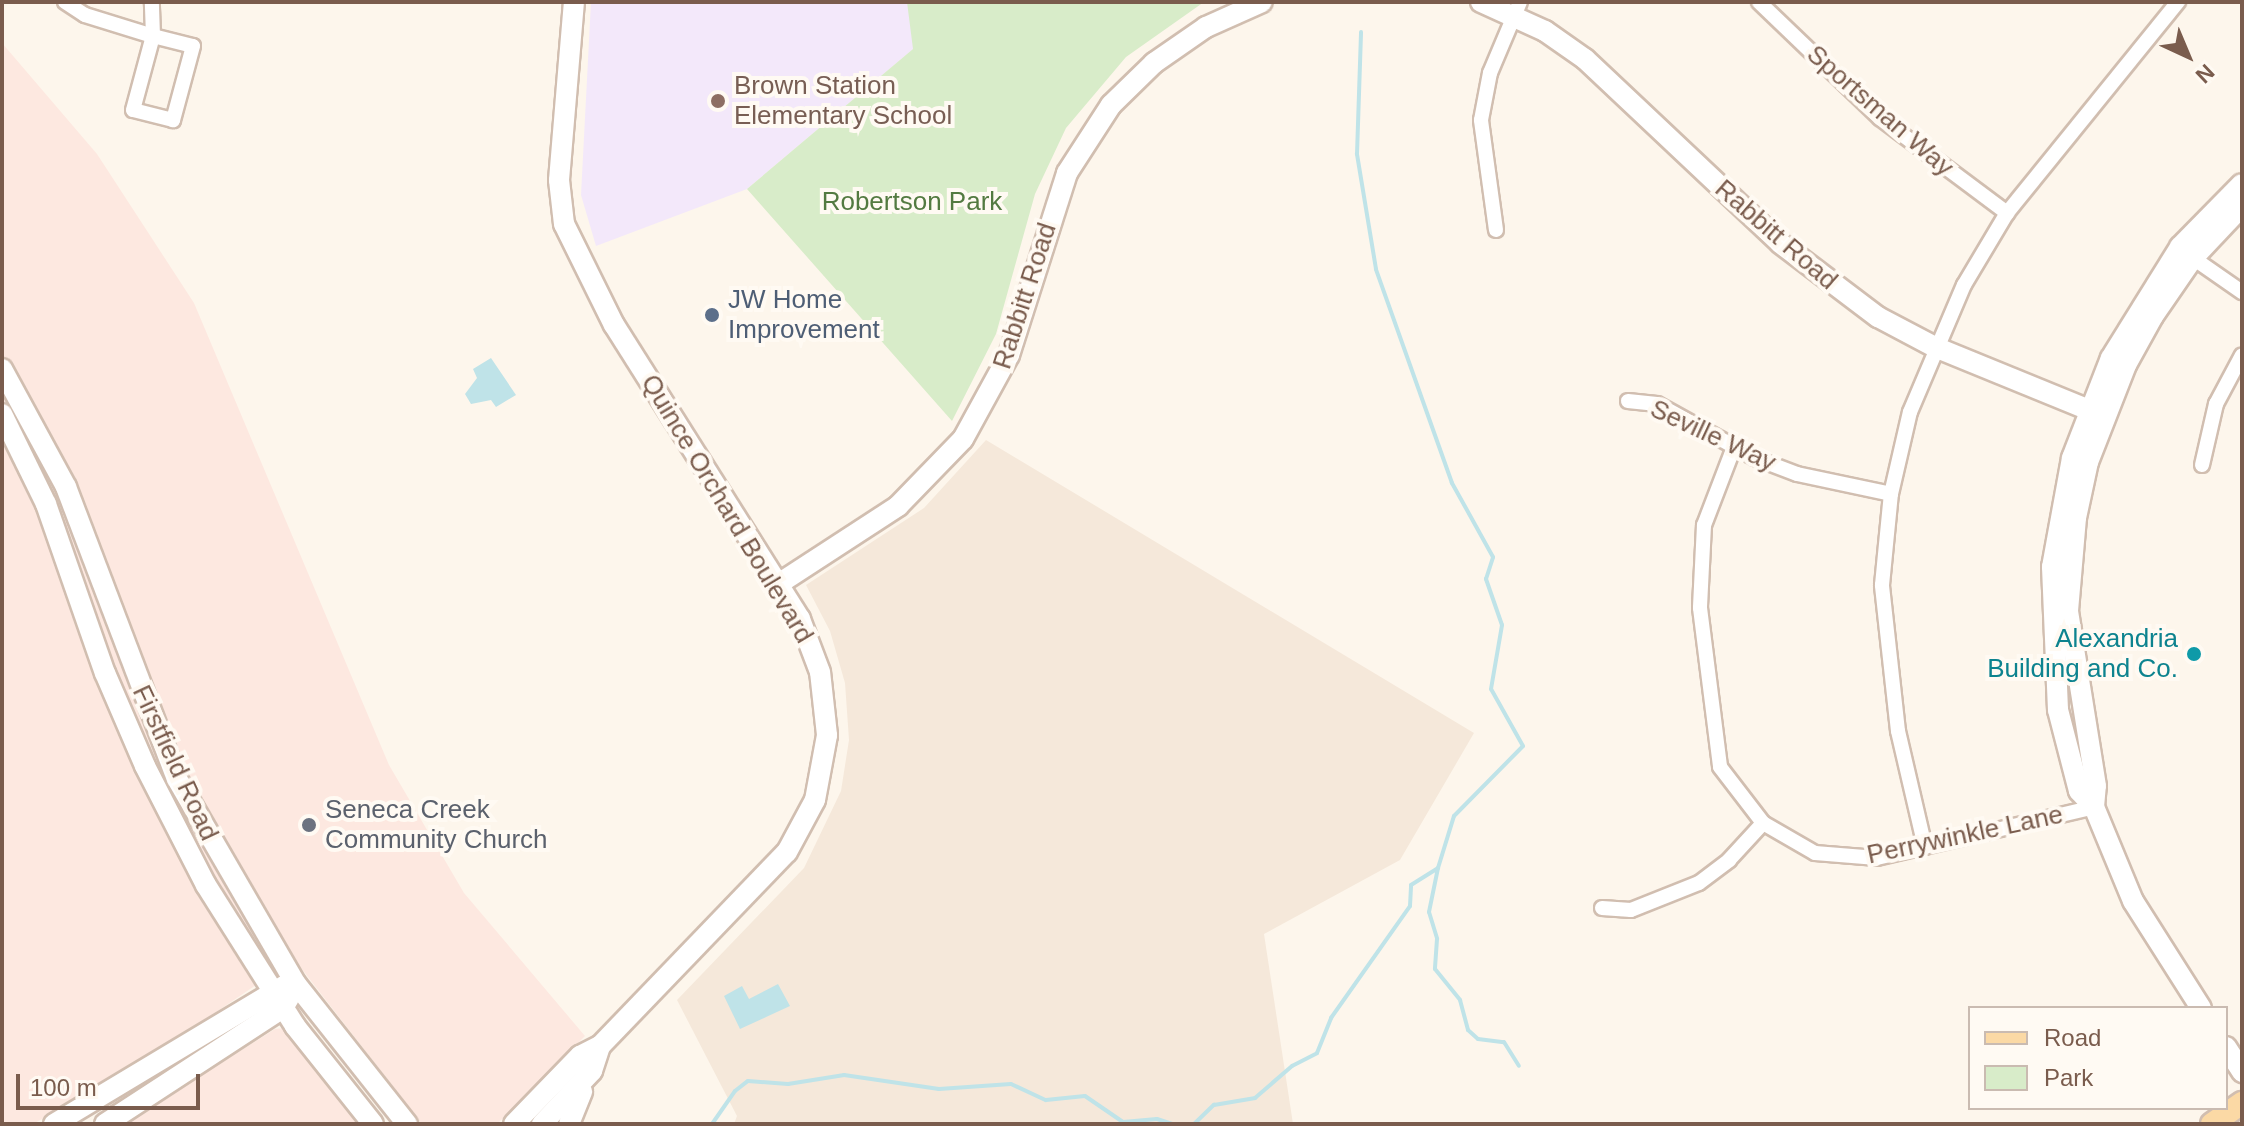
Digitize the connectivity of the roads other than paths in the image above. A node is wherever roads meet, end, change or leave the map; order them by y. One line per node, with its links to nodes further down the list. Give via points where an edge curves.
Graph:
1 (65, 2): 9 (street, via 85,15)
2 (152, 2): 9 (street)
3 (574, 2): 25 (street, Quince Orchard Boulevard, via 559,180 568,235 614,325)
4 (1262, 2): 25 (street, Rabbitt Road, via 1206,27 1154,63 1111,105 1067,173 1009,355 963,439 898,506)
5 (1481, 2): 8 (street, Rabbitt Road)
6 (1759, 2): 12 (street, Sportsman Way, via 1880,118)
7 (2178, 2): 12 (street)
8 (1516, 8): 13 (street, via 1490,73 1481,120); 16 (street, Rabbitt Road, via 1585,59 1823,279)
9 (153, 36): 9 (street, via 133,110 173,120 193,46)
10 (2242, 184): 20 (street, via 2180,247 2139,307)
11 (2242, 206): 14 (street)
12 (2007, 213): 16 (street)
13 (1496, 230)
14 (2193, 258): 15 (street); 20 (street)
15 (2242, 292)
16 (1935, 347): 20 (street, Rabbitt Road); 24 (street, via 1910,412)
17 (2242, 355): 23 (street, via 2216,404)
18 (2, 369): 30 (street, Firstfield Road, via 69,495 177,779)
19 (1628, 401): 22 (street, Seville Way, via 1657,404)
20 (2096, 412): 26 (street, via 2076,518 2068,611 2096,786)
21 (2, 414): 31 (street, Firstfield Road, via 46,504 105,673 145,766 206,885)
22 (1734, 447): 24 (street, Seville Way, via 1797,474); 27 (street, Perrywinkle Lane, via 1704,525 1700,608 1720,767)
23 (2202, 465)
24 (1891, 494): 28 (street, via 1882,585 1886,655)
25 (777, 585): 34 (street, Quince Orchard Boulevard, via 811,643 826,705 823,768 806,825 787,852)
26 (2094, 807): 28 (street, Perrywinkle Lane); 32 (street, via 2133,901)
27 (1763, 823): 28 (street, Perrywinkle Lane, via 1796,845 1834,857 1877,858); 29 (street, via 1699,883 1631,910)
28 (1925, 847)
29 (1602, 908)
30 (296, 984): 31 (street); 33 (street); 42 (street, Firstfield Road)
31 (272, 990): 33 (street, Firstfield Road); 39 (street)
32 (2200, 1006)
33 (283, 1008): 40 (street); 41 (street, Firstfield Road)
34 (600, 1046): 36 (street, Quince Orchard Boulevard); 43 (street, Quince Orchard Boulevard, via 580,1056)
35 (2228, 1050): 37 (street)
36 (592, 1071): 44 (street, Quince Orchard Boulevard); 45 (street)
37 (2242, 1072)
38 (2242, 1103): 46 (main road)
39 (54, 1124)
40 (105, 1124)
41 (373, 1124)
42 (407, 1124)
43 (514, 1124)
44 (542, 1124)
45 (569, 1124)
46 (2212, 1124)

